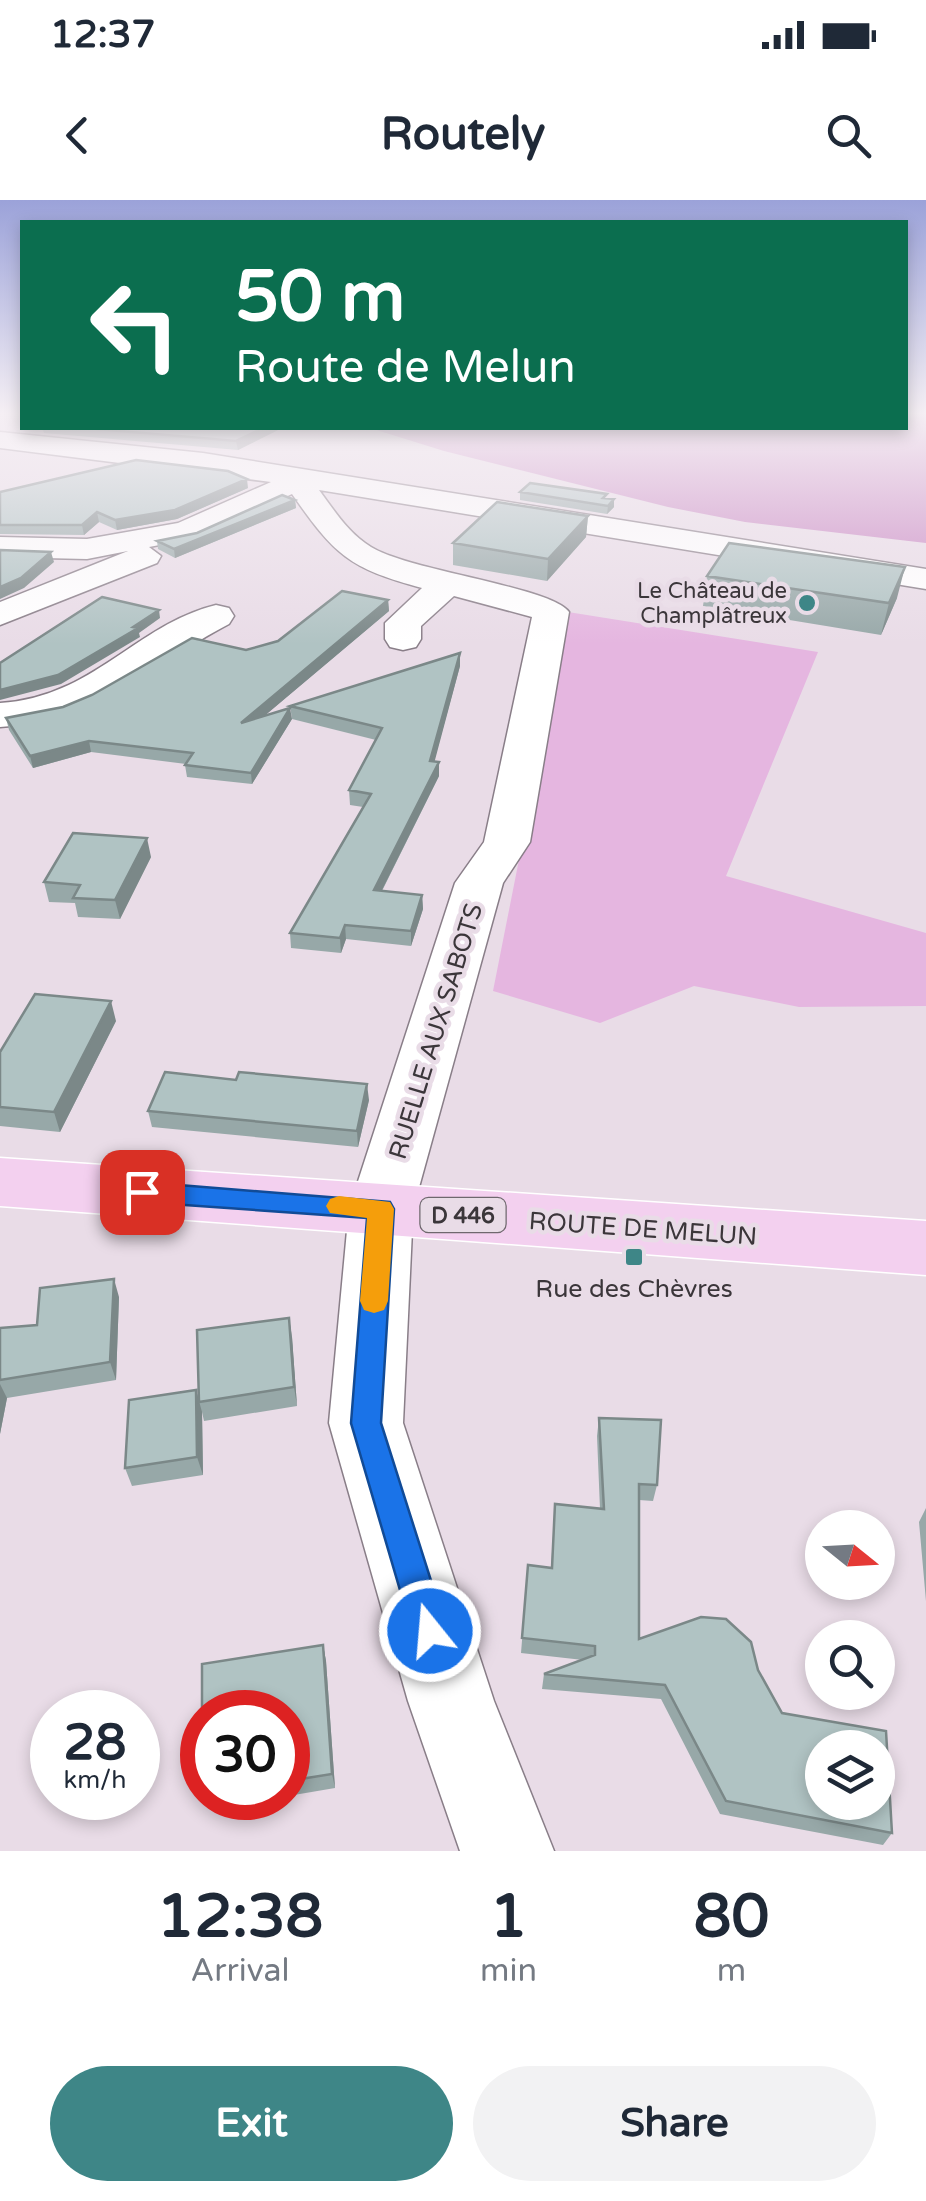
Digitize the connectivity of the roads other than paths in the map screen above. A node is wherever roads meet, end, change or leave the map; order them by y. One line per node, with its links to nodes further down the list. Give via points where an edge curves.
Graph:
1 (275, 490): 5 (street, via 186,531 174,543)
2 (305, 490): 7 (street, RUELLE AUX SABOTS, via 362,555)
3 (361, 490): 6 (street)
4 (0, 547): 5 (street)
5 (99, 560): 8 (street)
6 (926, 579)
7 (446, 585): 10 (street, via 403,622); 13 (street, RUELLE AUX SABOTS, via 550,612 508,842 479,883)
8 (0, 614)
9 (216, 616): 11 (street, via 99,689 34,712)
10 (403, 640)
11 (0, 714)
12 (0, 1182): 13 (main road, ROUTE DE MELUN / D 446)
13 (380, 1209): 14 (main road, ROUTE DE MELUN / D 446); 15 (street, via 366,1423 451,1701)
14 (926, 1248)
15 (507, 1851)

